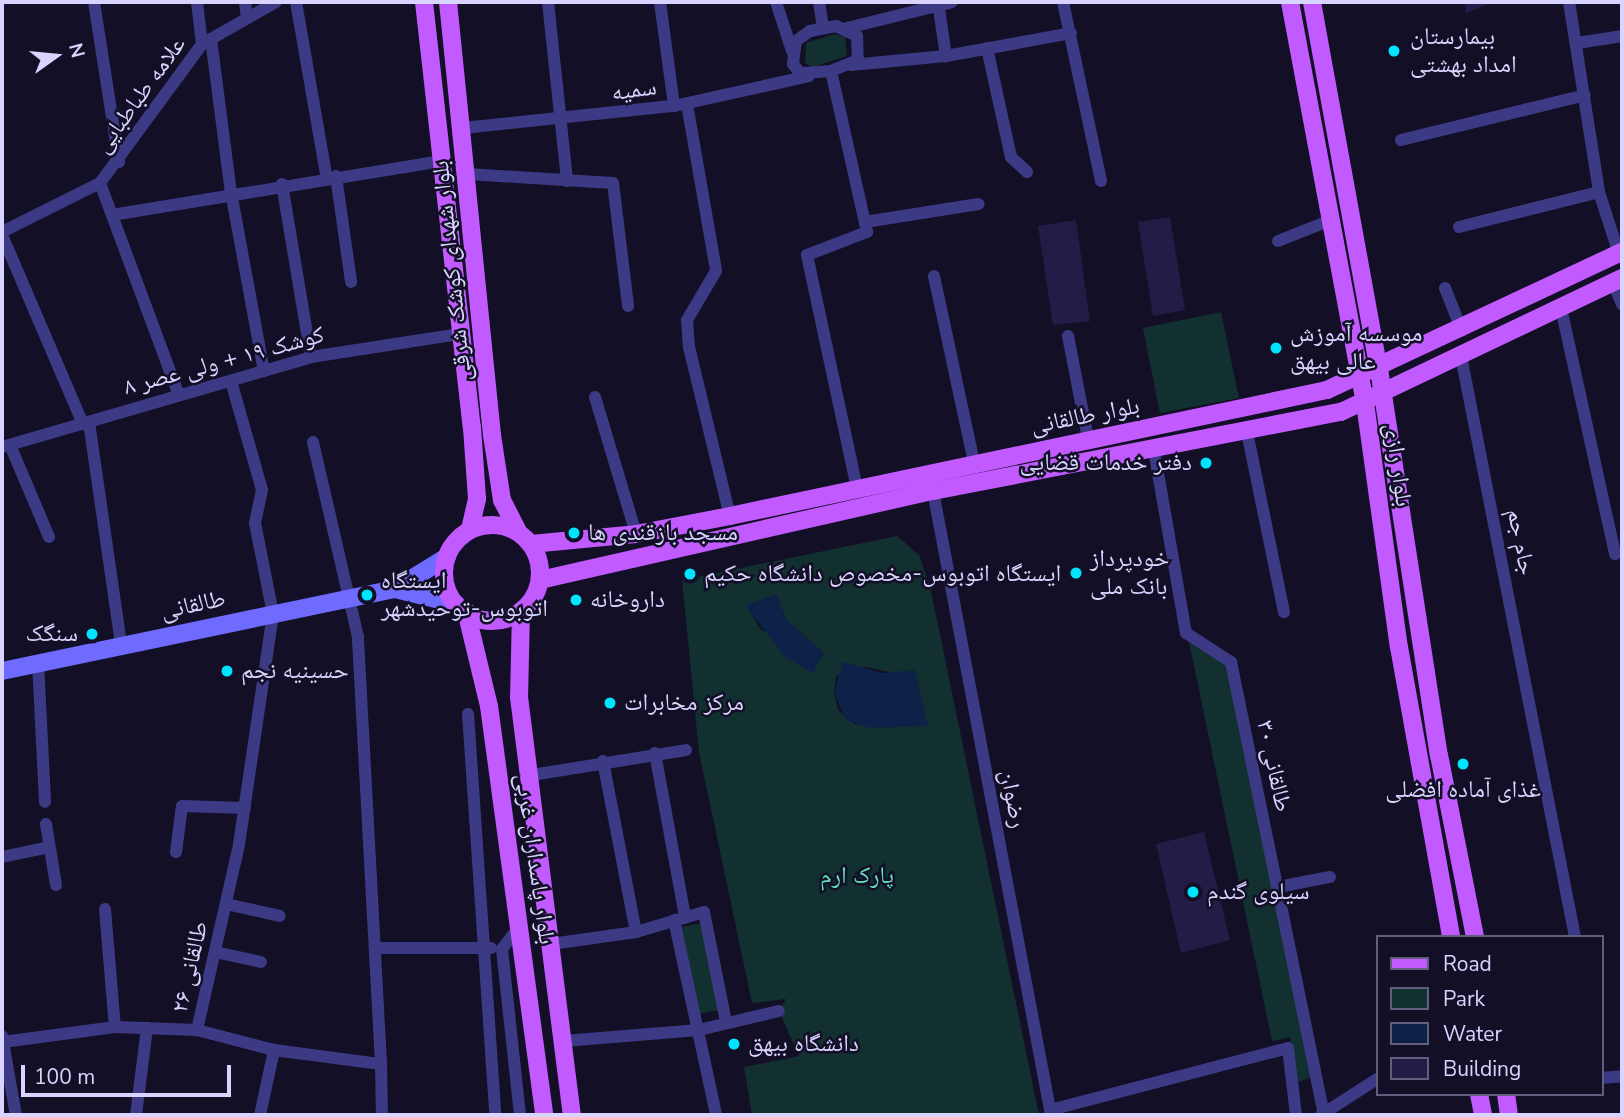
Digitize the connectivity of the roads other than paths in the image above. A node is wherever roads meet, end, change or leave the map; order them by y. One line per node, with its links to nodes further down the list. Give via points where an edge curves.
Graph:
1 (94, 2): 39 (street)
2 (197, 2): 23 (street)
3 (245, 2): 18 (street)
4 (276, 2): 18 (street, علامه طباطبایی)
5 (296, 2): 42 (street)
6 (424, 2): 38 (main road, بلوار شهدای کوشک شرقی)
7 (448, 2): 36 (main road, بلوار شهدای کوشک شرقی)
8 (548, 2): 35 (street)
9 (660, 2): 32 (street)
10 (776, 2): 26 (street)
11 (819, 2): 19 (street)
12 (953, 2): 17 (street)
13 (1063, 2): 21 (street)
14 (1290, 2): 34 (main road, بلوار رازی)
15 (1312, 2): 33 (main road)
16 (1569, 2): 24 (street)
17 (938, 3): 20 (street); 27 (street)
18 (247, 18): 23 (street, علامه طباطبایی)
19 (823, 27): 20 (street); 26 (street, via 796,41)
20 (847, 28): 28 (street, via 859,49 859,60)
21 (1071, 33): 25 (street); 44 (street)
22 (1622, 36): 24 (street)
23 (206, 41): 39 (street, علامه طباطبایی); 47 (street)
24 (1577, 43): 31 (street)
25 (987, 48): 27 (street); 40 (street, via 1011,157)
26 (792, 51): 30 (street, via 793,64)
27 (946, 56): 28 (street)
28 (850, 65): 29 (street)
29 (831, 71): 30 (street); 52 (street)
30 (809, 76): 32 (street, سمیه)
31 (1585, 95): 37 (street); 48 (street)
32 (681, 105): 35 (street, سمیه); 88 (street, via 716,271 687,320 688,347)
33 (1332, 113): 34 (main road); 71 (main road)
34 (1312, 117): 51 (main road, بلوار رازی)
35 (561, 121): 36 (street, سمیه); 43 (street)
36 (463, 128): 41 (main road, بلوار شهدای کوشک شرقی)
37 (1401, 140)
38 (442, 161): 42 (street); 58 (main road, بلوار شهدای کوشک شرقی)
39 (119, 162): 45 (street, علامه طباطبایی)
40 (1027, 172)
41 (468, 174): 43 (street); 57 (main road, بلوار شهدای کوشک شرقی)
42 (331, 178): 46 (street); 61 (street)
43 (567, 181): 64 (street, via 613,183)
44 (1101, 181)
45 (100, 183): 50 (street); 54 (street, علامه طباطبایی)
46 (282, 184): 47 (street); 70 (street)
47 (231, 192): 50 (street); 72 (street)
48 (1599, 192): 53 (street); 56 (street)
49 (979, 204): 52 (street)
50 (112, 215): 76 (street)
51 (1331, 220): 55 (street); 73 (main road, بلوار رازی)
52 (865, 222): 86 (street, via 867,232 807,255)
53 (1459, 227)
54 (2, 233): 79 (street)
55 (1279, 241)
56 (1620, 253): 66 (main road, بلوار طالقانی)
57 (477, 254): 58 (main road); 90 (main road, بلوار شهدای کوشک شرقی, via 492,435 502,500)
58 (452, 256): 67 (main road, بلوار شهدای کوشک شرقی)
59 (934, 276): 85 (street)
60 (1618, 280): 63 (street); 65 (main road, بلوار طالقانی)
61 (351, 282)
62 (1446, 288): 66 (street)
63 (1622, 304)
64 (628, 306)
65 (1561, 308): 69 (main road, بلوار طالقانی); 94 (street)
66 (1462, 331): 71 (main road, بلوار طالقانی)
67 (460, 334): 70 (street, کوشک ۱۹ + ولی عصر ۸); 89 (main road, بلوار شهدای کوشک شرقی, via 477,499)
68 (1068, 336): 81 (street)
69 (1461, 356): 75 (main road, بلوار طالقانی); 130 (street, جام جم)
70 (311, 358): 72 (street, کوشک ۱۹ + ولی عصر ۸)
71 (1379, 369): 73 (main road, بلوار طالقانی); 75 (main road, بلوار رازی)
72 (264, 371): 74 (street, کوشک ۱۹ + ولی عصر ۸)
73 (1360, 378): 78 (main road, بلوار رازی); 81 (main road, بلوار طالقانی, via 1244,410)
74 (231, 381): 76 (street, کوشک ۱۹ + ولی عصر ۸); 102 (street, طالقانی ۲۶, via 262,490 255,523)
75 (1383, 394): 78 (main road, بلوار طالقانی); 109 (main road, بلوار رازی)
76 (179, 395): 79 (street, کوشک ۱۹ + ولی عصر ۸)
77 (595, 397): 91 (street)
78 (1365, 402): 80 (main road, بلوار طالقانی); 110 (main road, بلوار رازی)
79 (86, 423): 83 (street, کوشک ۱۹ + ولی عصر ۸); 103 (street)
80 (1247, 432): 84 (main road, بلوار طالقانی); 101 (street)
81 (1088, 439): 85 (main road, بلوار طالقانی)
82 (313, 442): 98 (street)
83 (6, 446): 92 (street)
84 (1154, 450): 87 (main road, بلوار طالقانی); 121 (street, طالقانی ۳۰, via 1186,633 1231,662)
85 (974, 463): 86 (main road, بلوار طالقانی)
86 (857, 488): 88 (main road, بلوار طالقانی)
87 (933, 491): 96 (main road, بلوار طالقانی); 152 (street, رضوان)
88 (730, 516): 91 (main road, بلوار طالقانی)
89 (470, 530): 90 (main road, via 499,525); 95 (main road)
90 (517, 532): 93 (main road)
91 (636, 534): 93 (main road, بلوار طالقانی)
92 (49, 537)
93 (531, 544): 96 (main road)
94 (1615, 554)
95 (447, 557): 97 (main road); 99 (main road, via 447,587)
96 (540, 580): 100 (main road)
97 (395, 589): 98 (main road, طالقانی); 99 (main road)
98 (350, 599): 102 (main road, طالقانی); 132 (street, via 359,645)
99 (461, 608): 100 (main road, via 495,621); 126 (main road, بلوار پاسداران غربی, via 489,706)
100 (521, 611): 112 (main road, بلوار پاسداران غربی, via 519,697)
101 (1284, 611)
102 (273, 614): 103 (main road, طالقانی); 114 (street, طالقانی ۲۶)
103 (121, 645): 104 (main road, طالقانی)
104 (38, 663): 105 (main road, طالقانی); 113 (street)
105 (2, 671)
106 (468, 713): 133 (street)
107 (686, 750): 108 (street)
108 (655, 753): 111 (street); 125 (street)
109 (1438, 755): 110 (main road); 129 (main road, بلوار رازی)
110 (1419, 759): 128 (main road, بلوار رازی)
111 (603, 761): 112 (street); 127 (street)
112 (532, 775): 131 (main road, بلوار پاسداران غربی)
113 (45, 802)
114 (245, 808): 117 (street, via 182,806); 122 (street, طالقانی ۲۶)
115 (46, 824): 116 (street)
116 (49, 847): 118 (street); 120 (street)
117 (176, 852)
118 (2, 857)
119 (1330, 877): 121 (street)
120 (56, 885)
121 (1278, 887): 153 (street, طالقانی ۳۰)
122 (226, 904): 124 (street); 135 (street, طالقانی ۲۶)
123 (105, 909): 139 (street)
124 (280, 916)
125 (679, 919): 127 (street); 138 (street, via 704,912); 142 (street)
126 (520, 926): 134 (street); 160 (main road, بلوار پاسداران غربی)
127 (636, 932): 131 (street)
128 (1451, 935)
129 (1475, 935)
130 (1575, 935)
131 (551, 944): 144 (main road, بلوار پاسداران غربی)
132 (375, 948): 133 (street); 146 (street)
133 (485, 948): 134 (street); 158 (street)
134 (502, 948): 159 (street)
135 (215, 952): 136 (street); 141 (street, طالقانی ۲۶)
136 (261, 961)
137 (779, 1012): 138 (street)
138 (726, 1022): 142 (street)
139 (115, 1027): 140 (street); 143 (street)
140 (147, 1028): 141 (street); 155 (street)
141 (197, 1030): 145 (street, طالقانی ۲۶)
142 (699, 1030): 144 (street); 162 (street)
143 (2, 1039): 154 (street)
144 (564, 1041): 161 (main road, بلوار پاسداران غربی)
145 (274, 1050): 146 (street, طالقانی ۲۶); 156 (street)
146 (381, 1063): 157 (street)
147 (1622, 1076): 148 (street)
148 (1603, 1078)
149 (1376, 1080): 153 (street)
150 (1479, 1096): 164 (main road)
151 (1506, 1096): 165 (main road)
152 (1050, 1112): 163 (street, via 1288,1048)
153 (1323, 1114)
154 (16, 1115)
155 (136, 1115)
156 (260, 1115)
157 (382, 1115)
158 (495, 1115)
159 (520, 1115)
160 (544, 1115)
161 (572, 1115)
162 (716, 1115)
163 (1296, 1115)
164 (1482, 1115)
165 (1509, 1115)

